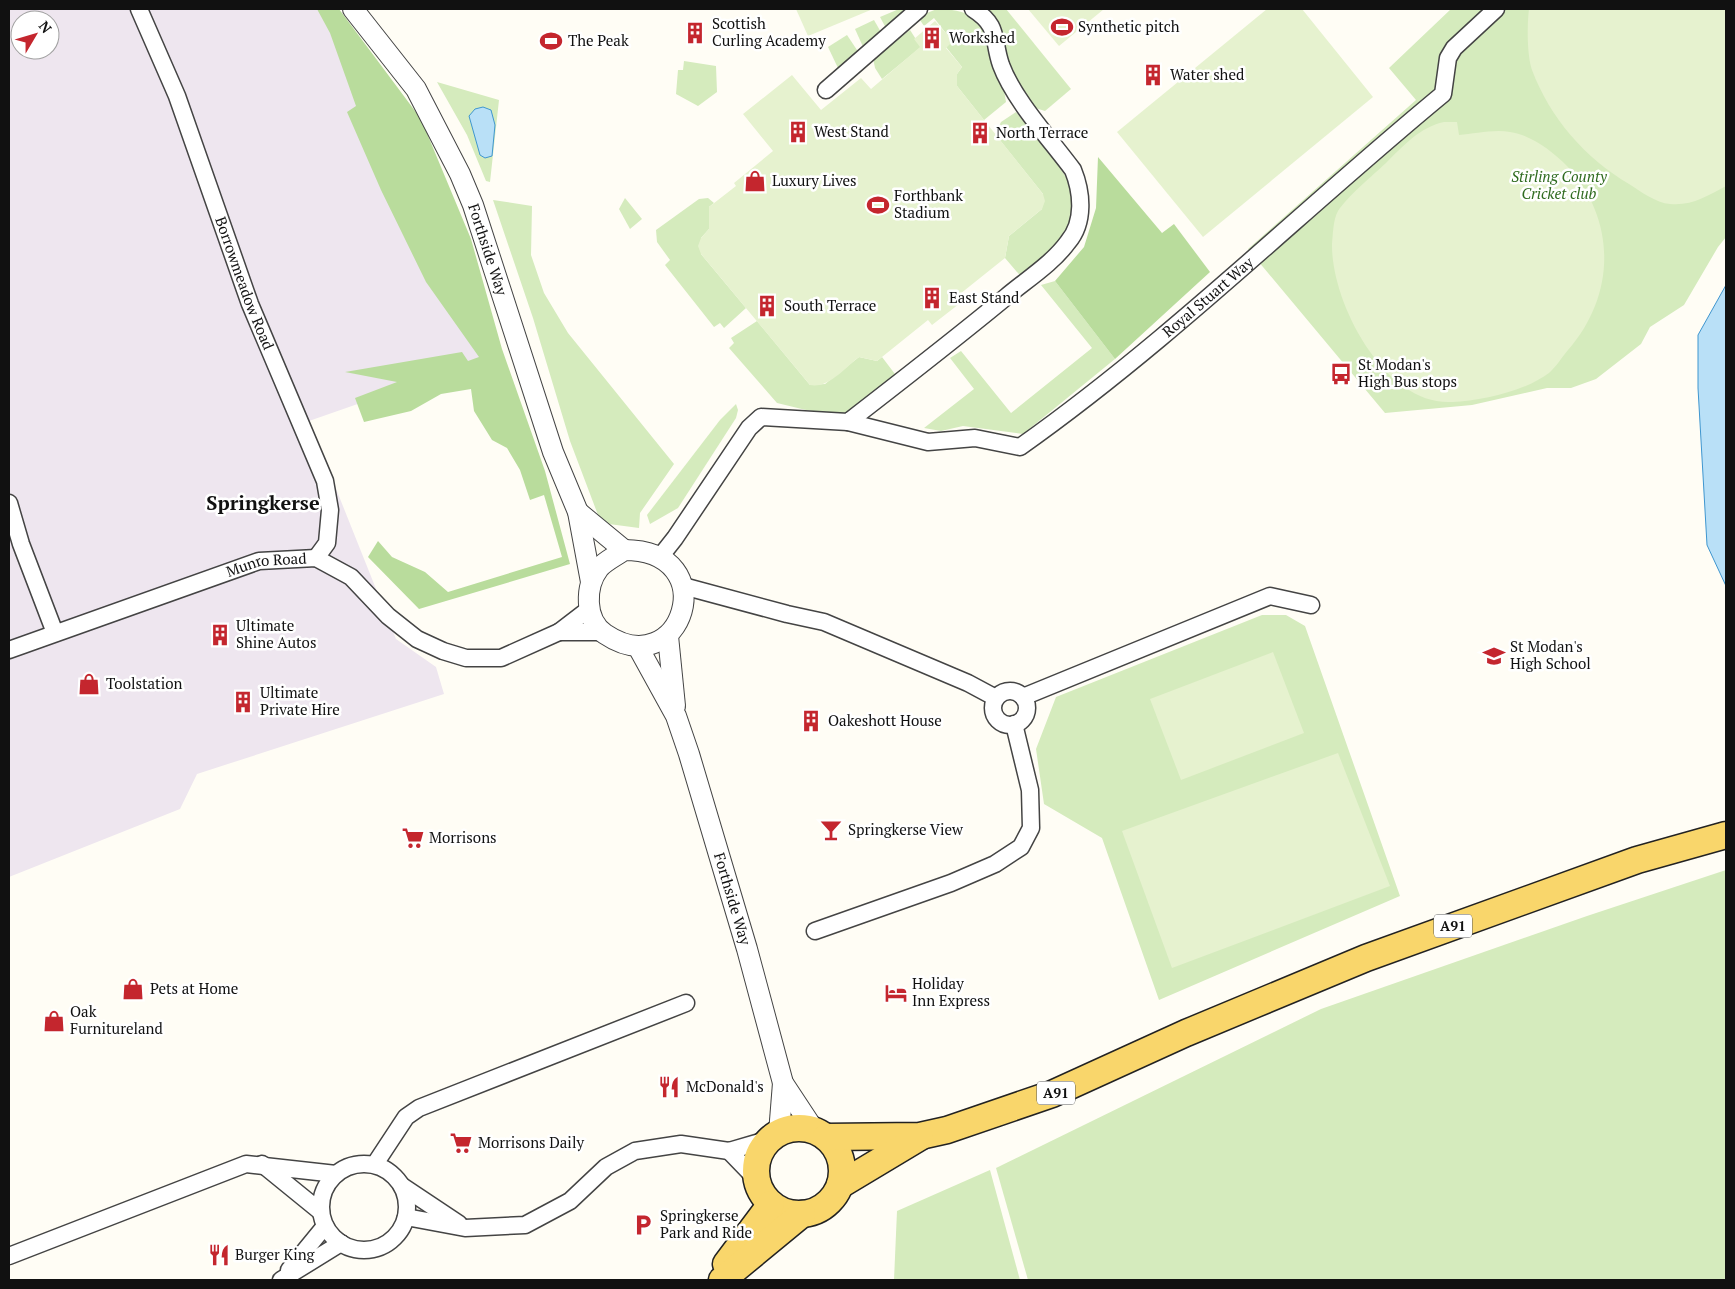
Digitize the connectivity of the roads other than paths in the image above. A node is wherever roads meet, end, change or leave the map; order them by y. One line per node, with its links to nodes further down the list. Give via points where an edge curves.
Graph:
1 (139, 9): 12 (street, Borrowmeadow Road, via 177,96 250,304 325,481 330,510 327,543)
2 (353, 9): 9 (street, Forthside Way, via 416,89 460,174 553,452)
3 (919, 9): 6 (street)
4 (973, 9): 7 (street, via 992,26 1000,63 1011,89 1073,170 1079,186 1077,225 1069,242 1040,269)
5 (1496, 9): 7 (street, Royal Stuart Way, via 1454,48 1448,58 1443,94 1183,318 1068,413 1020,447 975,438 928,442)
6 (826, 90)
7 (848, 422): 11 (street, Royal Stuart Way, via 761,417 749,428)
8 (9, 503): 19 (street)
9 (578, 512): 10 (street, Forthside Way); 13 (street, Forthside Way)
10 (624, 550): 11 (street); 13 (street, via 600,567)
11 (660, 557): 14 (street, via 676,570)
12 (316, 558): 17 (street, Munro Road, via 351,578 388,616 417,639 443,651 466,658 501,658); 19 (street, Munro Road, via 259,561)
13 (591, 582): 16 (street)
14 (683, 586): 20 (street, via 683,611); 24 (street, via 824,622)
15 (1311, 605): 23 (street, via 1270,596)
16 (589, 609): 17 (street, Munro Road); 18 (street)
17 (559, 632): 18 (street, Munro Road)
18 (602, 632): 21 (street, via 624,645)
19 (55, 633): 22 (street, Munro Road)
20 (668, 636): 21 (street, via 655,644); 25 (street, Forthside Way)
21 (638, 647): 25 (street, Forthside Way)
22 (9, 650)
23 (1023, 697): 24 (street, via 1008,691); 26 (street, via 1026,713)
24 (996, 698): 26 (street, via 993,707 996,717)
25 (676, 716): 30 (street, Forthside Way, via 747,949)
26 (1014, 724): 28 (street, via 1030,790 1031,828 1021,847 996,864 951,883)
27 (1726, 835): 33 (main road, A91, via 1637,860 1366,958 1186,1033 1052,1094)
28 (816, 931)
29 (686, 1003): 36 (street, via 419,1108 406,1117)
30 (783, 1083): 31 (street, Forthside Way); 32 (street, Forthside Way)
31 (820, 1134): 32 (main road, A91, via 796,1128); 33 (main road, A91); 39 (main road, via 838,1151 841,1159)
32 (775, 1136): 34 (street); 38 (main road, via 758,1158)
33 (920, 1136): 39 (main road, A91)
34 (729, 1151): 38 (street); 45 (street, via 681,1144 635,1151 606,1167 570,1201 525,1225)
35 (262, 1164): 37 (street); 44 (street); 47 (street, via 246,1164)
36 (375, 1164): 37 (street, via 349,1166); 40 (street, via 392,1174)
37 (336, 1174): 44 (street, via 322,1197)
38 (757, 1180): 41 (main road)
39 (840, 1185): 42 (main road, A91, via 823,1208)
40 (402, 1186): 43 (street, via 407,1200); 45 (street)
41 (771, 1204): 42 (main road, via 786,1212); 49 (main road)
42 (802, 1214): 50 (main road, A91)
43 (406, 1217): 45 (street); 46 (street, via 397,1235 385,1244 368,1250)
44 (323, 1219): 46 (street); 48 (street)
45 (465, 1228)
46 (341, 1244): 48 (street)
47 (9, 1256)
48 (281, 1280)
49 (714, 1280)
50 (722, 1280)

